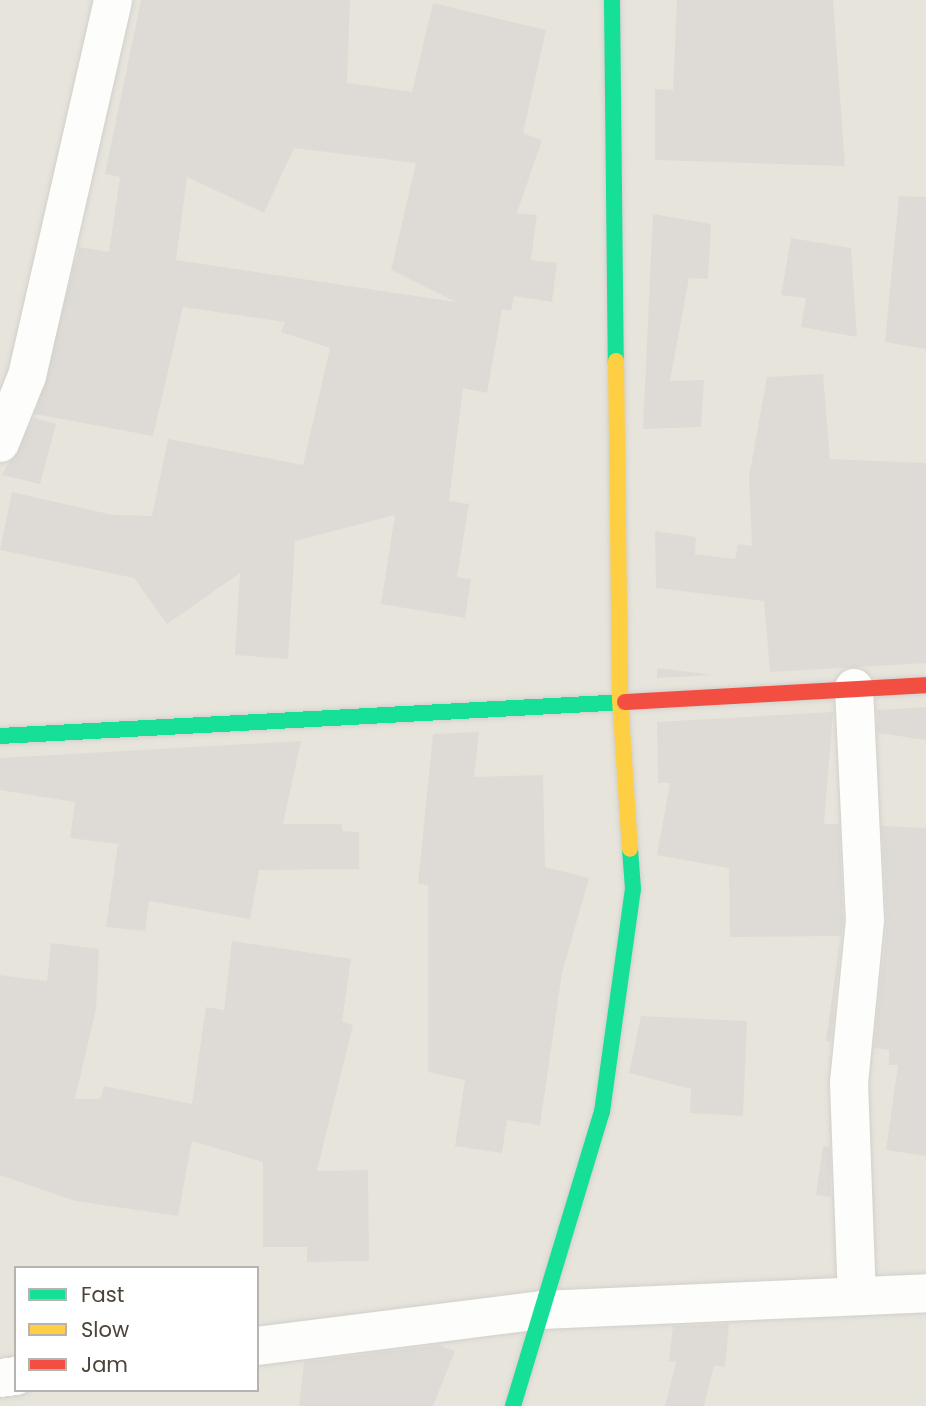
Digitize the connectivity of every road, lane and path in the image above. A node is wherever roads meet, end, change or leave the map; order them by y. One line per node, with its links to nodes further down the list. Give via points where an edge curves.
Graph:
1 (113, 0): 3 (street, via 27,376)
2 (612, 0): 6 (street)
3 (0, 443)
4 (926, 685): 5 (street)
5 (854, 688): 6 (street); 9 (street, via 865,920 849,1082)
6 (620, 699): 7 (street); 10 (street, via 633,888 622,1000 602,1112)
7 (0, 736)
8 (926, 1293): 9 (street)
9 (857, 1296): 10 (street)
10 (543, 1310): 11 (street); 12 (street)
11 (259, 1346)
12 (513, 1406)

